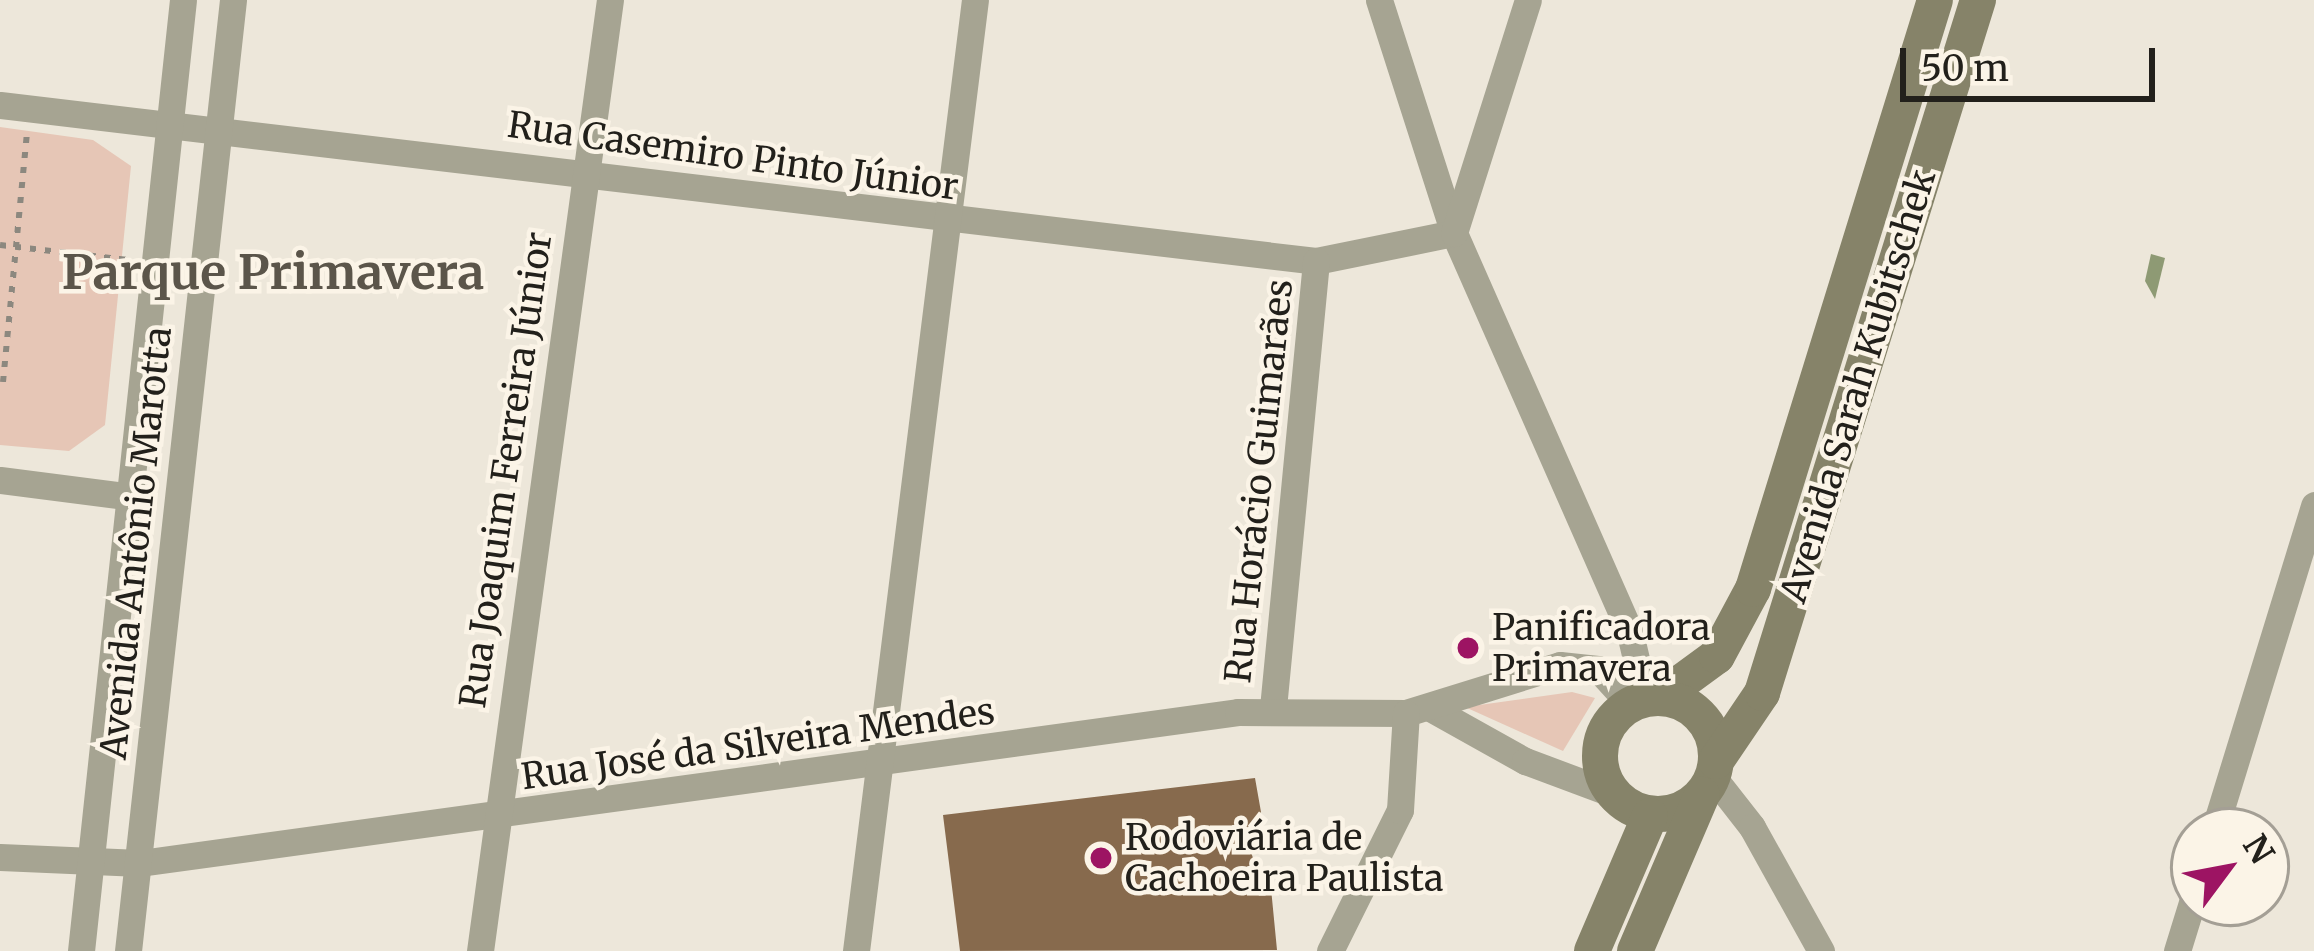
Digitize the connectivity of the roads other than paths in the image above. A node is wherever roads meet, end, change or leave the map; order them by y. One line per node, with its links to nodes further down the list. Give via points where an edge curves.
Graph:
1 (183, 0): 10 (street, Avenida Antônio Marotta)
2 (232, 0): 11 (street, Avenida Antônio Marotta)
3 (610, 0): 12 (street, Rua Joaquim Ferreira Júnior)
4 (974, 0): 13 (street)
5 (1379, 0): 14 (street)
6 (1528, 0): 14 (street)
7 (1935, 0): 19 (main road, Avenida Sarah Kubitschek, via 1753,589 1717,656)
8 (1978, 0): 23 (main road, Avenida Sarah Kubitschek, via 1762,693)
9 (0, 105): 10 (street, Rua Casemiro Pinto Júnior)
10 (166, 124): 11 (street, Rua Casemiro Pinto Júnior); 17 (street, Avenida Antônio Marotta)
11 (215, 128): 12 (street, Rua Casemiro Pinto Júnior); 29 (street, Avenida Antônio Marotta)
12 (584, 170): 13 (street, Rua Casemiro Pinto Júnior); 27 (street, Rua Joaquim Ferreira Júnior)
13 (951, 222): 15 (street, Rua Casemiro Pinto Júnior); 22 (street)
14 (1454, 233): 15 (street, Rua Casemiro Pinto Júnior); 19 (street, via 1629,628)
15 (1316, 262): 20 (street, Rua Horácio Guimarães)
16 (0, 480): 17 (street)
17 (132, 497): 30 (street, Avenida Antônio Marotta)
18 (2314, 505): 25 (street)
19 (1645, 700): 21 (street, via 1574,664); 23 (main road, via 1702,718); 24 (main road, via 1600,744)
20 (1273, 708): 21 (street, Rua José da Silveira Mendes); 22 (street, Rua José da Silveira Mendes)
21 (1419, 711): 24 (street); 35 (street, via 1400,810)
22 (875, 761): 27 (street, Rua José da Silveira Mendes); 34 (street)
23 (1711, 778): 26 (main road, via 1679,812); 37 (main road, Avenida Sarah Kubitschek); 38 (street, via 1752,827)
24 (1611, 793): 26 (main road)
25 (2221, 807)
26 (1650, 815): 36 (main road)
27 (494, 820): 29 (street, Rua José da Silveira Mendes); 33 (street, Rua Joaquim Ferreira Júnior)
28 (0, 857): 30 (street, Rua José da Silveira Mendes)
29 (140, 863): 30 (street, Rua José da Silveira Mendes); 32 (street, Avenida Antônio Marotta)
30 (94, 865): 31 (street, Avenida Antônio Marotta)
31 (81, 951)
32 (128, 951)
33 (480, 951)
34 (856, 951)
35 (1330, 951)
36 (1592, 951)
37 (1635, 951)
38 (1821, 951)

